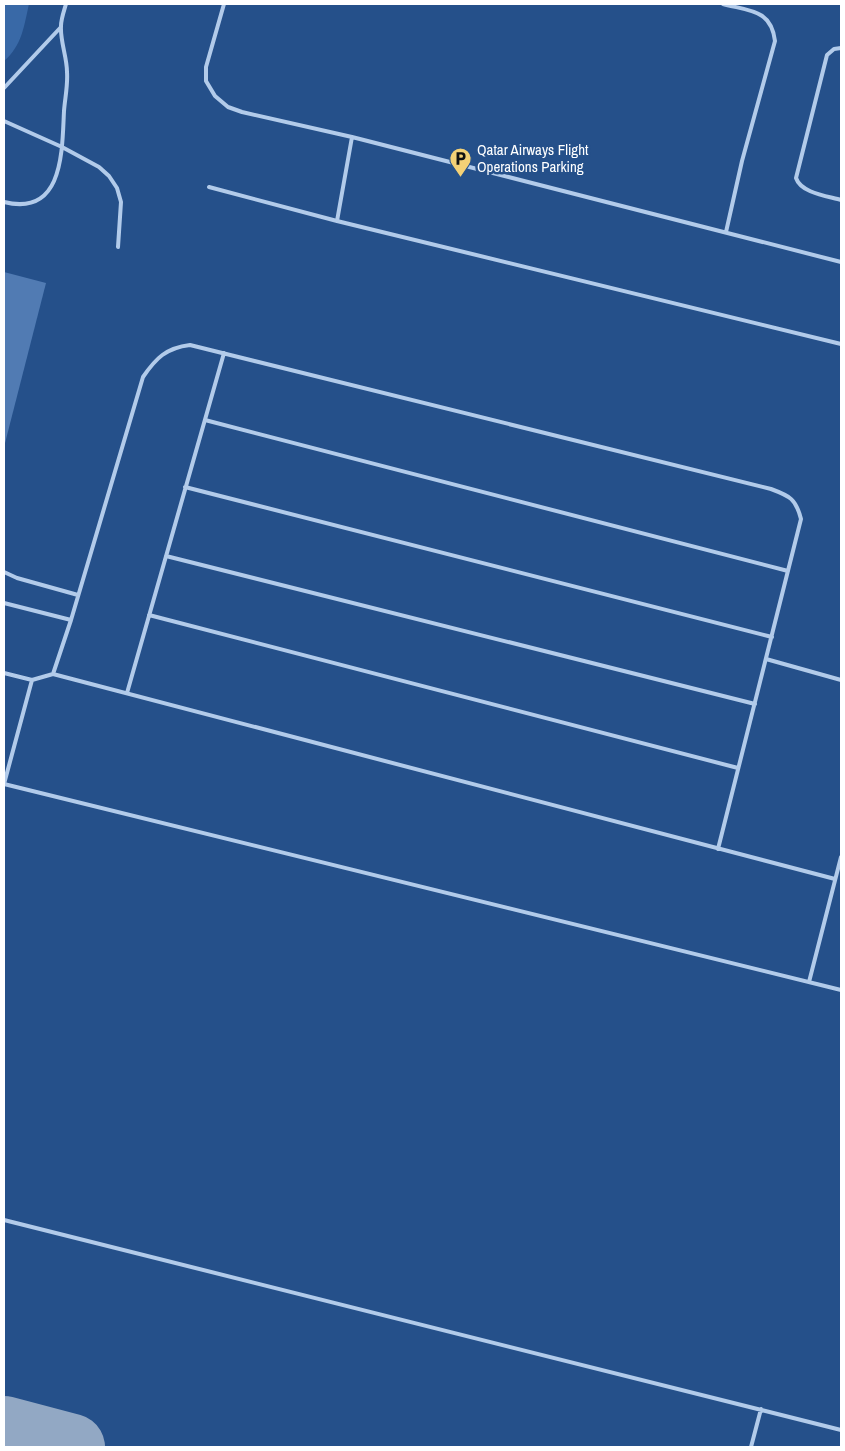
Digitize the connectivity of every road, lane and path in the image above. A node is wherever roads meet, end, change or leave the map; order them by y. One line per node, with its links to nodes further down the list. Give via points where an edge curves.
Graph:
1 (66, 4): 4 (lane)
2 (224, 4): 8 (lane, via 206,67 206,81 215,96 228,107 242,112)
3 (723, 4): 14 (lane, via 763,16 773,29 775,41)
4 (61, 27): 6 (lane); 9 (lane, via 68,72)
5 (841, 48): 11 (lane, via 834,49 827,56 796,178 807,190)
6 (4, 88)
7 (4, 121): 9 (lane)
8 (352, 137): 13 (lane); 14 (lane)
9 (62, 147): 12 (lane, via 57,178 44,195 24,204); 15 (lane, via 99,166 117,188 122,217)
10 (209, 188): 13 (lane)
11 (841, 200)
12 (4, 202)
13 (337, 221): 17 (lane)
14 (726, 232): 16 (lane)
15 (118, 247)
16 (841, 262)
17 (841, 344)
18 (224, 353): 19 (lane); 22 (lane, via 789,495 798,506 801,519); 24 (lane, via 178,346 165,352 143,377)
19 (205, 420): 20 (lane); 22 (lane)
20 (185, 487): 21 (lane); 28 (lane)
21 (166, 556): 26 (lane); 35 (lane)
22 (788, 571): 28 (lane)
23 (4, 572): 24 (lane)
24 (78, 595): 27 (lane)
25 (4, 603): 27 (lane)
26 (149, 615): 34 (lane); 36 (lane)
27 (70, 620): 31 (lane)
28 (772, 637): 29 (lane)
29 (766, 659): 33 (lane); 35 (lane)
30 (4, 673): 32 (lane)
31 (53, 674): 32 (lane); 34 (lane)
32 (32, 680): 37 (lane)
33 (841, 680)
34 (127, 693): 38 (lane)
35 (755, 704): 36 (lane)
36 (738, 768): 38 (lane)
37 (4, 784): 41 (lane)
38 (718, 848): 40 (lane)
39 (841, 857): 40 (lane)
40 (835, 879): 41 (lane)
41 (809, 982): 42 (lane)
42 (841, 990)
43 (4, 1220): 44 (lane)
44 (761, 1409): 45 (lane); 46 (lane)
45 (841, 1430)
46 (751, 1447)

